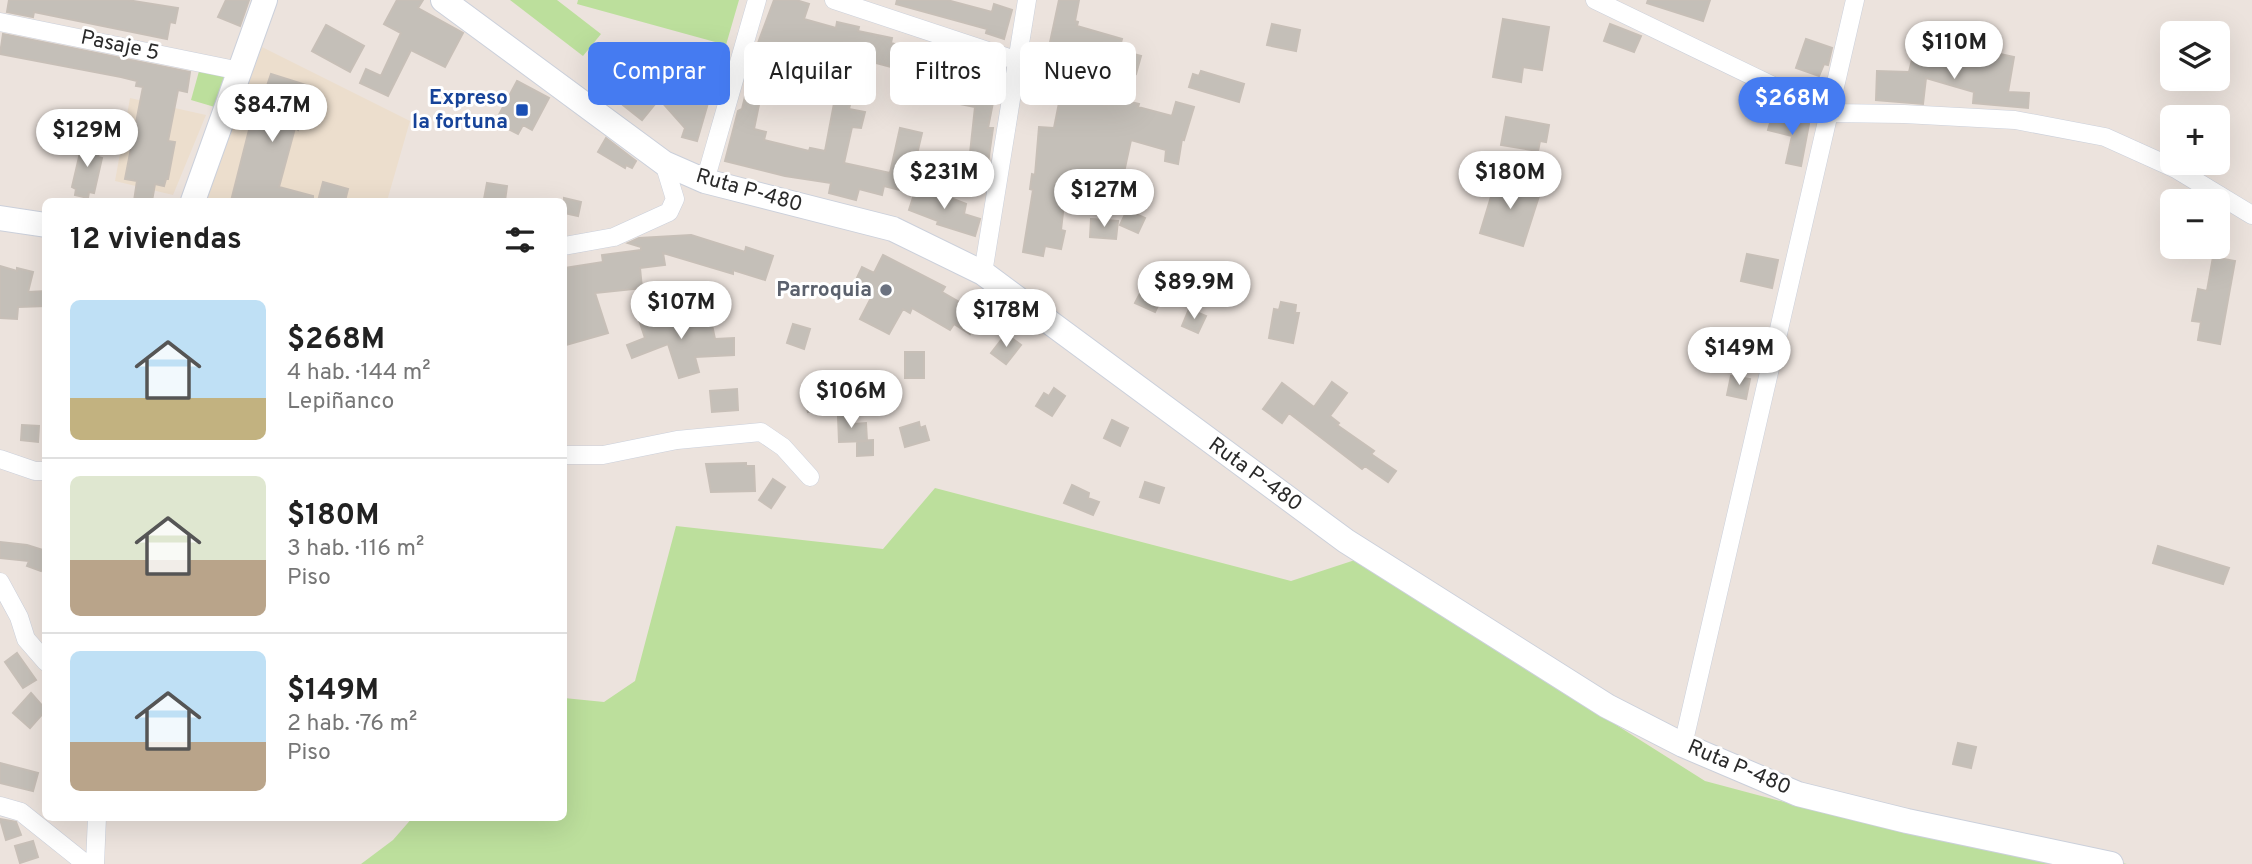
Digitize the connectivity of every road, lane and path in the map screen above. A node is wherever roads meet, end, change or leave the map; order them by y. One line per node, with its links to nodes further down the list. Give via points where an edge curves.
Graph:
1 (265, 0): 11 (street)
2 (443, 0): 8 (street, Ruta P-480)
3 (757, 0): 14 (street)
4 (834, 0): 10 (street)
5 (1027, 0): 10 (street)
6 (1595, 0): 12 (street)
7 (1855, 0): 12 (street)
8 (467, 8): 13 (street, Ruta P-480)
9 (0, 22): 11 (street, Pasaje 5)
10 (1018, 61): 20 (street)
11 (240, 71): 15 (street)
12 (1829, 113): 16 (street, via 2015,120 2105,137 2176,169); 27 (street)
13 (664, 163): 14 (street, Ruta P-480); 19 (street, via 675,199 669,212 614,237)
14 (705, 181): 20 (street, Ruta P-480, via 892,229)
15 (194, 198)
16 (2252, 215)
17 (0, 218): 18 (street)
18 (42, 224)
19 (567, 245)
20 (983, 273): 27 (street, Ruta P-480, via 1346,541 1607,706)
21 (567, 455): 24 (street, via 603,455 677,440 761,432 783,447)
22 (0, 458): 23 (street)
23 (42, 471)
24 (810, 477)
25 (0, 582): 26 (street, via 26,639)
26 (42, 657)
27 (1683, 745): 32 (street, Ruta P-480, via 1798,794)
28 (0, 807): 30 (street, via 21,812)
29 (97, 821): 31 (street)
30 (86, 864)
31 (95, 864)
32 (2111, 864)

